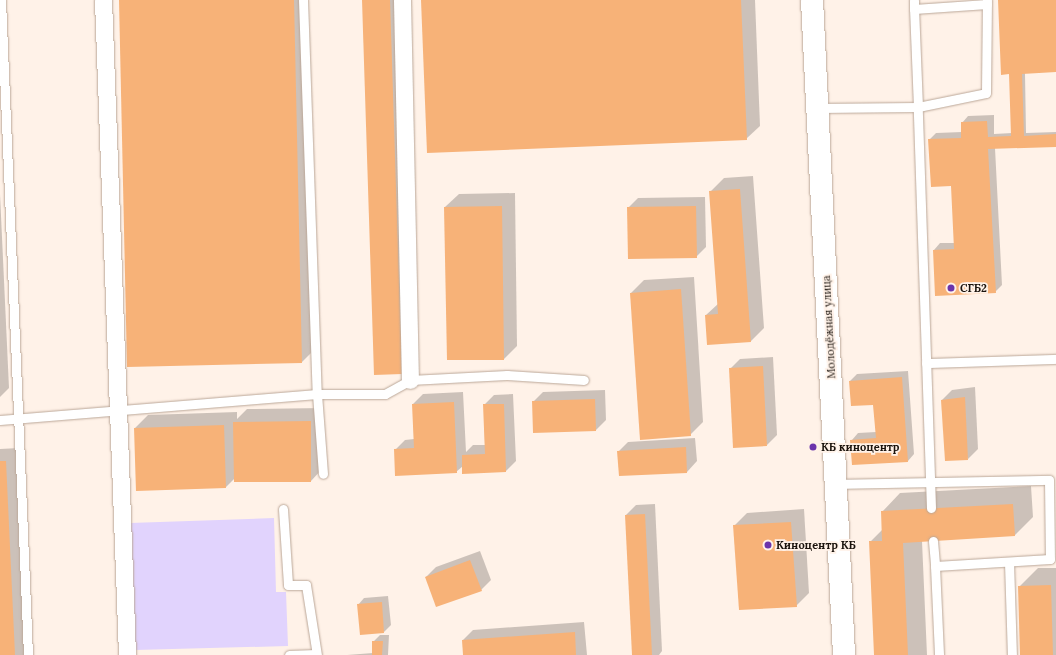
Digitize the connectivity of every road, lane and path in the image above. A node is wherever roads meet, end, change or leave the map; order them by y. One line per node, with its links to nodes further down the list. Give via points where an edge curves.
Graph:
1 (1, 0): 16 (lane)
2 (103, 0): 15 (street)
3 (303, 0): 14 (lane)
4 (402, 0): 12 (street)
5 (812, 0): 9 (main road, Молодёжная улица)
6 (987, 2): 7 (lane); 8 (lane, via 986,93)
7 (914, 5): 8 (lane)
8 (918, 107): 9 (lane); 11 (lane)
9 (817, 108): 19 (main road, Молодёжная улица)
10 (1056, 359): 11 (lane)
11 (926, 363): 20 (lane)
12 (410, 380): 13 (lane, via 507,375); 14 (lane, via 385,394)
13 (584, 380)
14 (317, 394): 15 (lane); 18 (lane)
15 (117, 412): 16 (lane); 27 (street)
16 (18, 419): 17 (lane); 26 (lane)
17 (0, 420)
18 (323, 474)
19 (837, 484): 20 (lane); 30 (main road, Молодёжная улица)
20 (930, 484): 21 (lane); 24 (lane, via 1049,480 1050,559)
21 (931, 508)
22 (283, 509): 29 (lane, via 288,585 306,585)
23 (933, 541): 25 (lane)
24 (1009, 562): 25 (lane); 32 (lane)
25 (935, 566): 31 (lane)
26 (28, 655)
27 (127, 655)
28 (290, 655): 29 (lane)
29 (316, 655)
30 (844, 655)
31 (939, 655)
32 (1012, 655)

